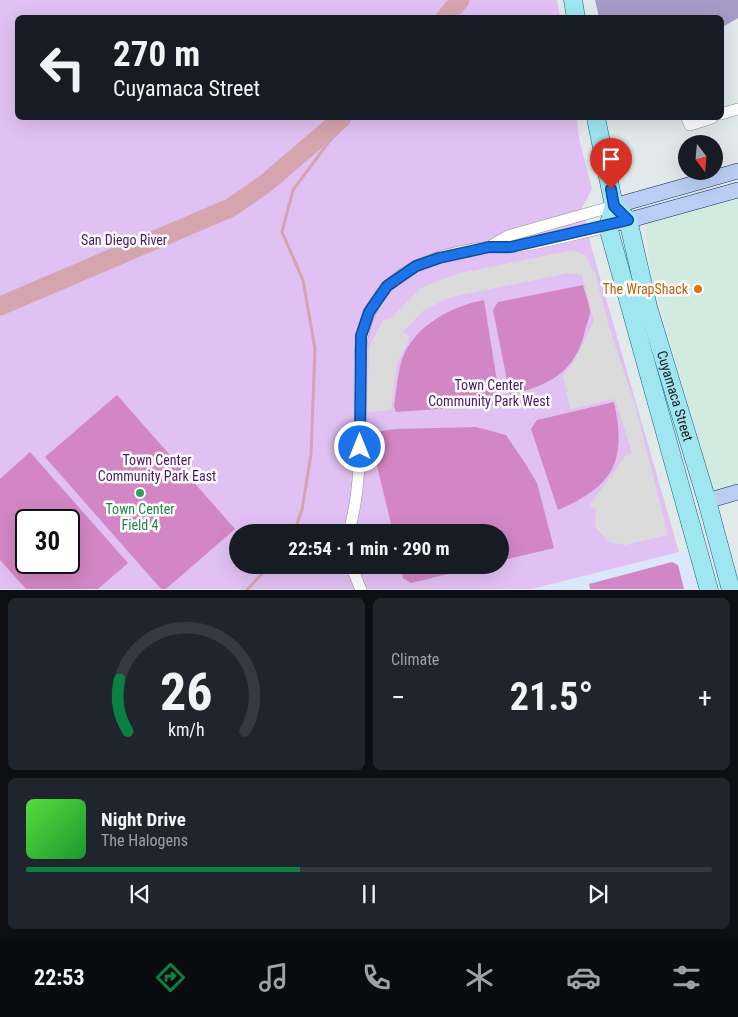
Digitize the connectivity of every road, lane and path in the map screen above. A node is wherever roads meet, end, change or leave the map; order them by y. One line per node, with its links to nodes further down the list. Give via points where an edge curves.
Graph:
1 (573, 0): 2 (main road)
2 (576, 15)
3 (738, 109): 4 (street)
4 (724, 113)
5 (596, 120): 10 (main road)
6 (688, 120): 7 (street, via 690,125)
7 (706, 120)
8 (738, 171): 10 (street)
9 (738, 190): 11 (street)
10 (614, 206): 11 (main road); 12 (main road); 13 (street, via 508,236)
11 (628, 220): 12 (street); 15 (main road, Cuyamaca Street, via 648,307)
12 (608, 226): 13 (street, via 511,247); 19 (main road, Cuyamaca Street)
13 (489, 247): 16 (street, via 416,266 387,286 369,312 361,336 360,479)
14 (738, 492): 15 (street)
15 (707, 501): 20 (main road, Cuyamaca Street)
16 (351, 524)
17 (354, 574): 18 (street)
18 (360, 590)
19 (709, 590)
20 (731, 590)

